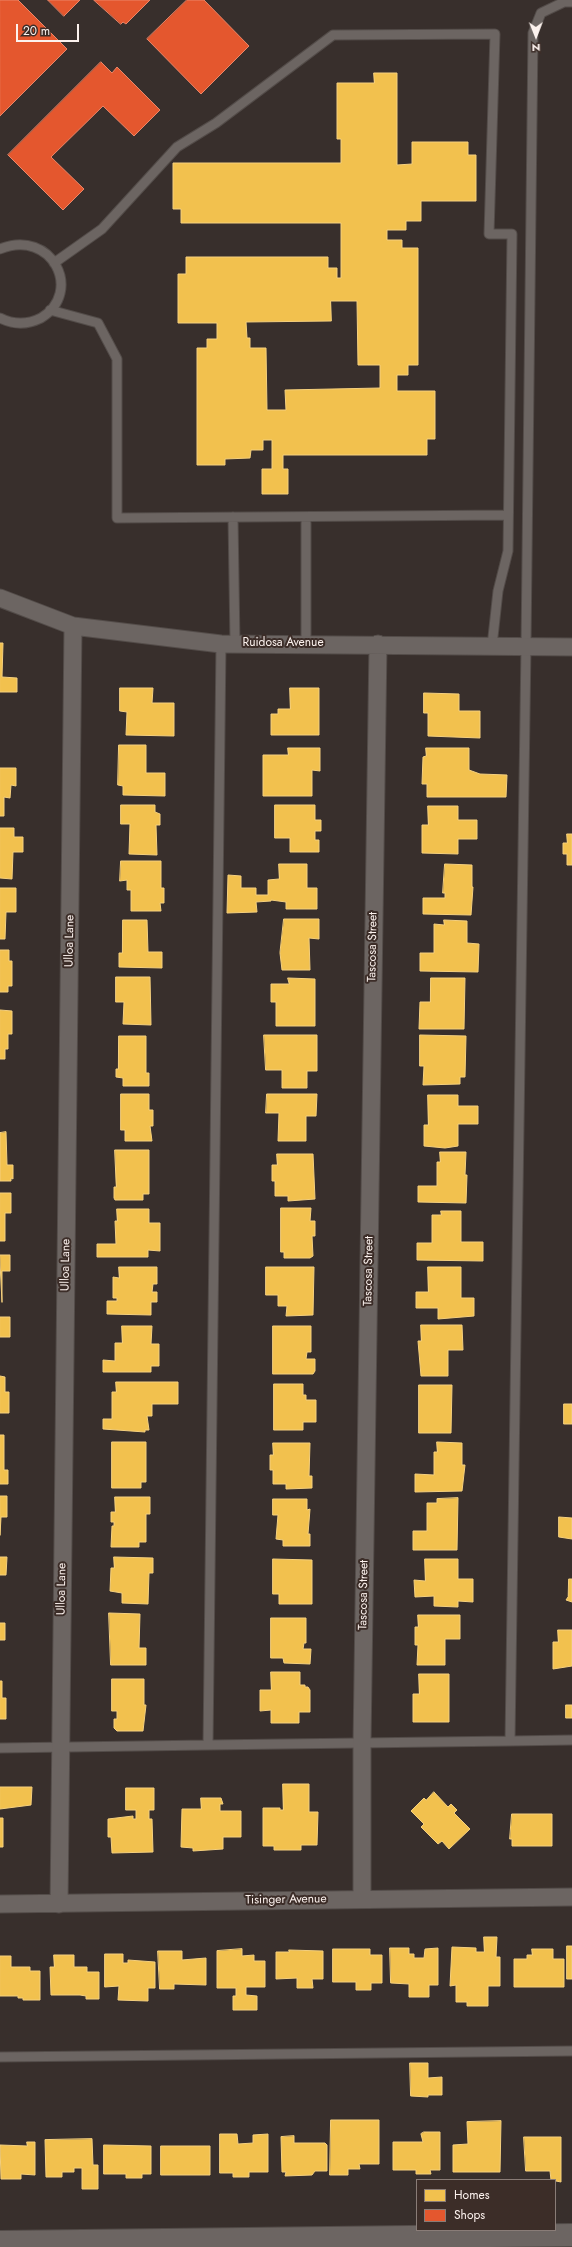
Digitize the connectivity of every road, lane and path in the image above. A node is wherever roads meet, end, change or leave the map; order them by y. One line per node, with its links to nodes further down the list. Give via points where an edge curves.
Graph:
1 (572, 2): 15 (lane, via 564,2 541,13 533,33)
2 (0, 249): 3 (lane, via 13,244 26,244 40,248)
3 (54, 263): 4 (lane, via 61,280 60,293); 6 (lane, via 102,229 177,148 216,123 334,35 495,34 489,234 512,234)
4 (50, 310): 5 (lane, via 35,321 22,324); 7 (lane, via 98,322 118,359 117,518)
5 (0, 318)
6 (508, 515): 8 (lane); 14 (lane, via 508,551 498,591)
7 (233, 517): 8 (lane); 11 (lane)
8 (306, 517): 12 (lane)
9 (0, 598): 10 (street, Ruidosa Avenue)
10 (73, 626): 11 (street, Ruidosa Avenue); 21 (street, Ulloa Lane)
11 (228, 643): 12 (street, Ruidosa Avenue); 20 (lane)
12 (306, 643): 13 (street, Ruidosa Avenue)
13 (378, 644): 14 (street, Ruidosa Avenue); 19 (street, Tascosa Street)
14 (492, 646): 15 (street, Ruidosa Avenue)
15 (526, 646): 16 (street, Ruidosa Avenue); 18 (lane)
16 (572, 647)
17 (572, 1740): 18 (lane)
18 (510, 1741): 19 (lane)
19 (362, 1744): 20 (lane); 24 (street, Tascosa Street)
20 (208, 1746): 21 (lane)
21 (60, 1747): 22 (lane); 26 (street, Ulloa Lane)
22 (0, 1748)
23 (572, 1897): 24 (street, Tisinger Avenue)
24 (362, 1899): 26 (street, Tisinger Avenue)
25 (0, 1904): 26 (street, Tisinger Avenue)
26 (59, 1904)
27 (572, 2051): 28 (lane)
28 (0, 2057)
29 (572, 2235): 30 (street)
30 (0, 2242)

